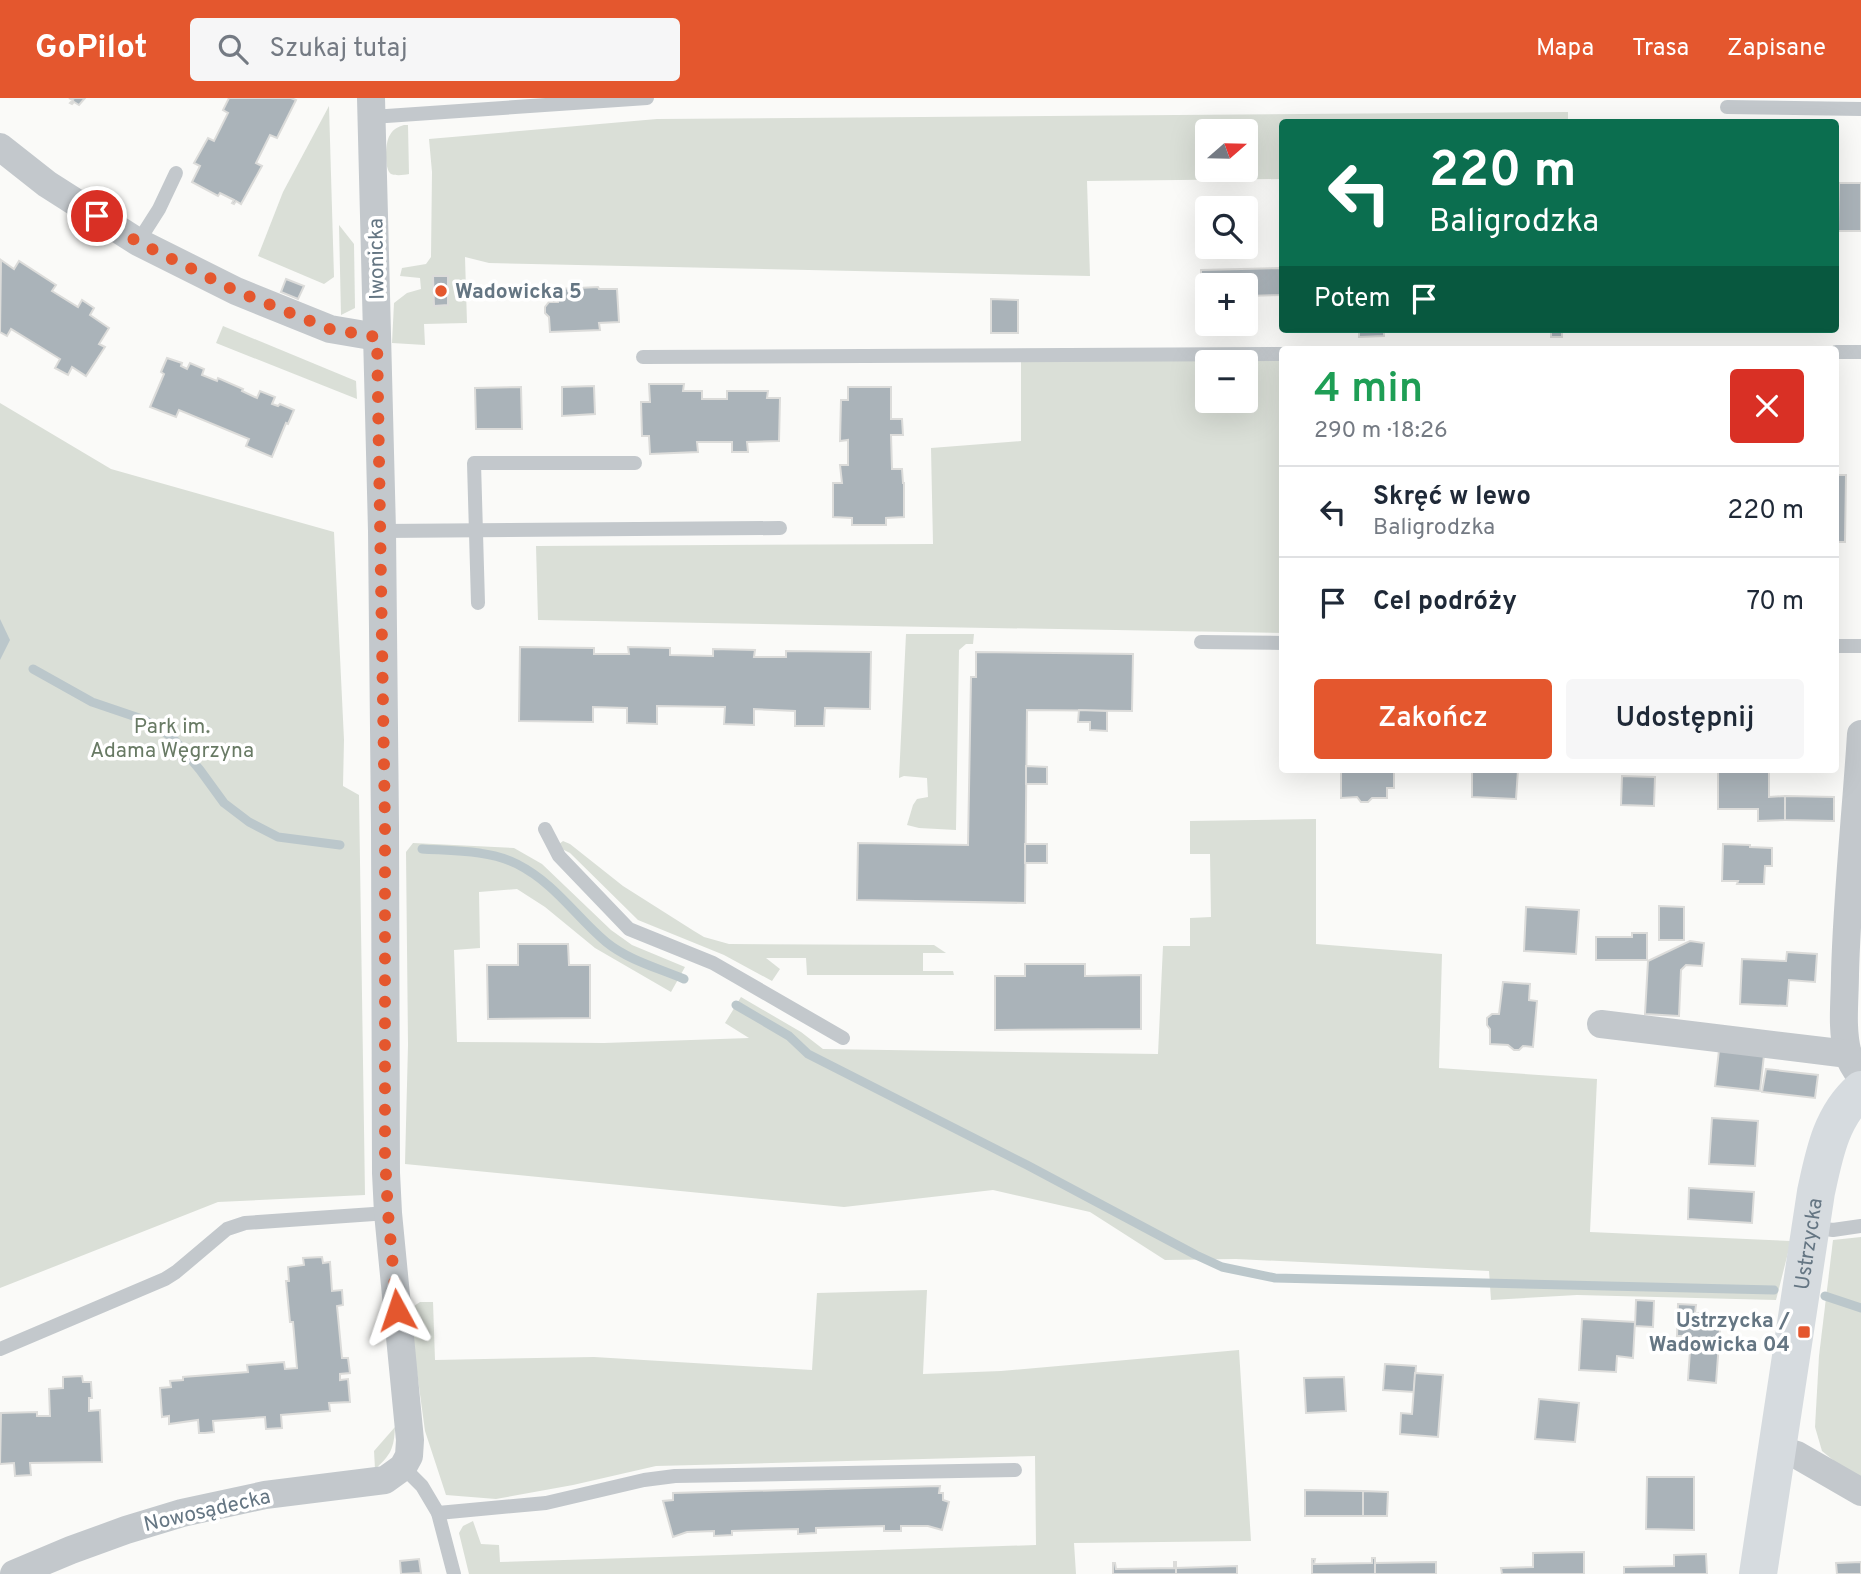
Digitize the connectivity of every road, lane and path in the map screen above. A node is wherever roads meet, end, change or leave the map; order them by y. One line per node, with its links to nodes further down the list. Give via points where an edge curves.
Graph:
1 (647, 98): 3 (lane)
2 (1727, 107): 4 (lane)
3 (372, 108): 8 (street, Iwonicka)
4 (1861, 109)
5 (0, 147): 7 (street, via 47,184)
6 (176, 173): 7 (lane)
7 (138, 242): 8 (street, via 236,291 330,329)
8 (377, 337): 16 (street, Iwonicka)
9 (1839, 352): 10 (lane)
10 (1861, 352)
11 (1279, 354): 12 (lane)
12 (643, 357)
13 (635, 463): 15 (lane, via 474,463)
14 (780, 528): 15 (lane)
15 (476, 530): 16 (lane); 17 (lane)
16 (382, 531): 28 (street, Iwonicka)
17 (478, 603)
18 (1201, 642): 19 (lane)
19 (1279, 643)
20 (1839, 646): 21 (lane)
21 (1861, 646)
22 (1861, 734): 26 (street, via 1846,917 1845,1036)
23 (545, 829): 25 (lane, via 559,856 629,929 713,963)
24 (1601, 1024): 26 (street)
25 (844, 1038)
26 (1855, 1065)
27 (1861, 1090): 30 (street, Ustrzycka, via 1833,1127)
28 (388, 1213): 31 (lane, via 245,1223 227,1229 165,1279); 33 (street, Iwonicka, via 410,1440)
29 (1861, 1226): 30 (lane)
30 (1810, 1227): 32 (street, Ustrzycka)
31 (0, 1349)
32 (1778, 1448): 35 (street); 39 (street, Ustrzycka)
33 (403, 1467): 36 (lane, via 422,1486); 37 (street, Nowosądecka, via 385,1480 265,1495 154,1521)
34 (1015, 1470): 36 (lane, via 675,1476 546,1503)
35 (1861, 1492)
36 (438, 1513): 38 (lane)
37 (15, 1574)
38 (454, 1574)
39 (1758, 1574)

